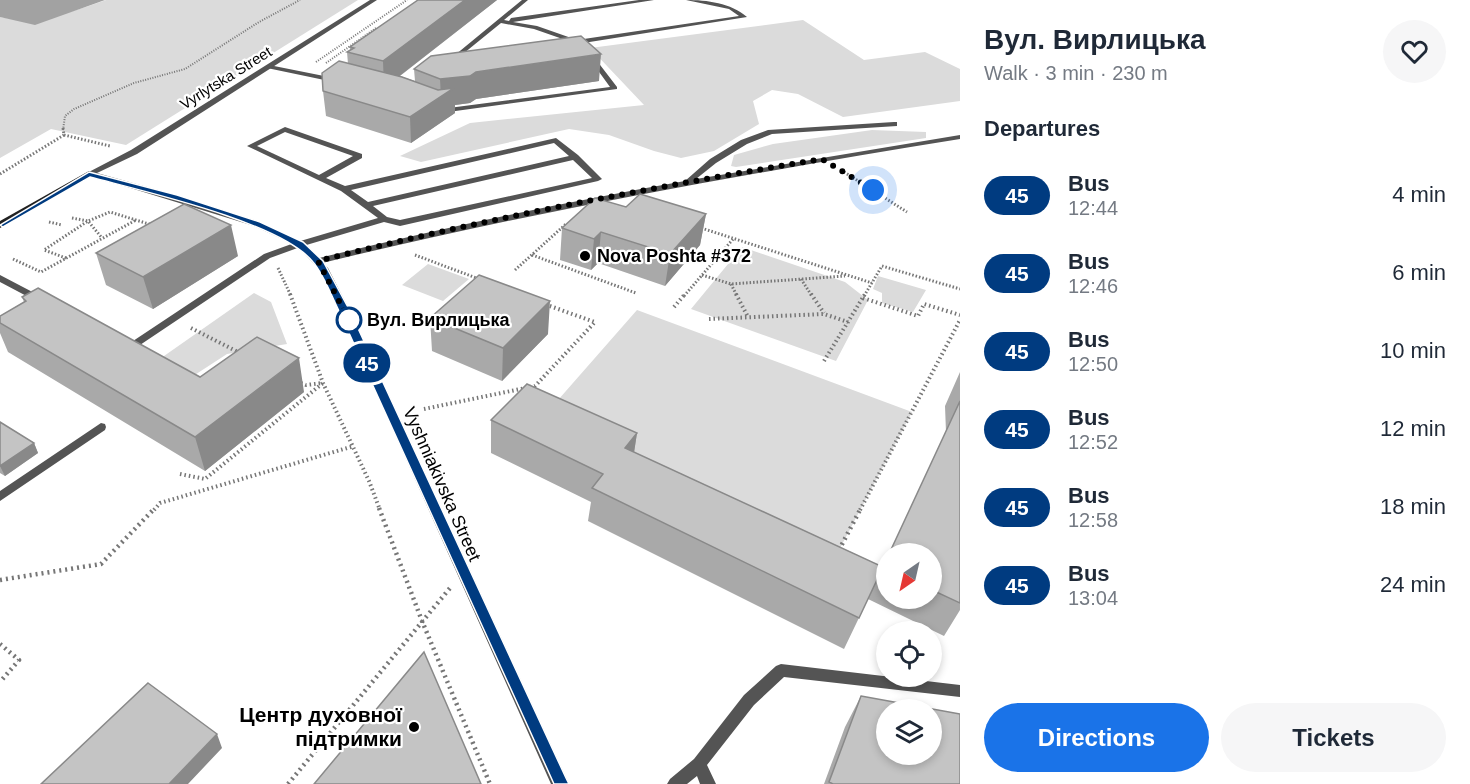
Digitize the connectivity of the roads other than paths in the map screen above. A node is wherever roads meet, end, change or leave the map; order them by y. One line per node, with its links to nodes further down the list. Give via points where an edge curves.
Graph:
1 (374, 0): 10 (street, Vyrlytska Street)
2 (525, 0): 5 (lane)
3 (651, 0): 5 (lane)
4 (689, 0): 6 (lane, via 730,8 744,18)
5 (499, 21): 6 (lane, via 535,27); 9 (lane)
6 (577, 42): 7 (lane)
7 (590, 56): 8 (lane); 12 (lane, via 615,88 441,111)
8 (579, 57)
9 (448, 63)
10 (269, 67): 11 (lane, via 335,77); 16 (street, Vyrlytska Street, via 134,152)
11 (343, 82)
12 (432, 108)
13 (894, 124): 18 (lane, via 771,132 744,142)
14 (960, 137): 18 (lane)
15 (575, 157): 19 (lane, via 556,140); 20 (lane); 21 (lane, via 597,179 400,223)
16 (89, 174): 22 (street); 23 (street, Vyshniakivska Street, via 246,220)
17 (319, 178): 17 (lane, via 271,155 251,146 285,129 359,156); 19 (lane)
18 (689, 181): 24 (lane)
19 (344, 189): 20 (lane)
20 (367, 205): 21 (lane)
21 (384, 219): 23 (lane)
22 (0, 225)
23 (300, 244): 24 (street, Vyshniakivska Street); 27 (lane, via 267,256 130,347)
24 (318, 261): 32 (street, Vyshniakivska Street, via 345,311)
25 (0, 278): 26 (lane)
26 (48, 304)
27 (120, 342)
28 (101, 426): 29 (lane)
29 (0, 497)
30 (960, 691): 31 (lane, via 781,670 749,700)
31 (699, 764): 33 (lane); 34 (lane)
32 (560, 784)
33 (675, 784)
34 (708, 784)

